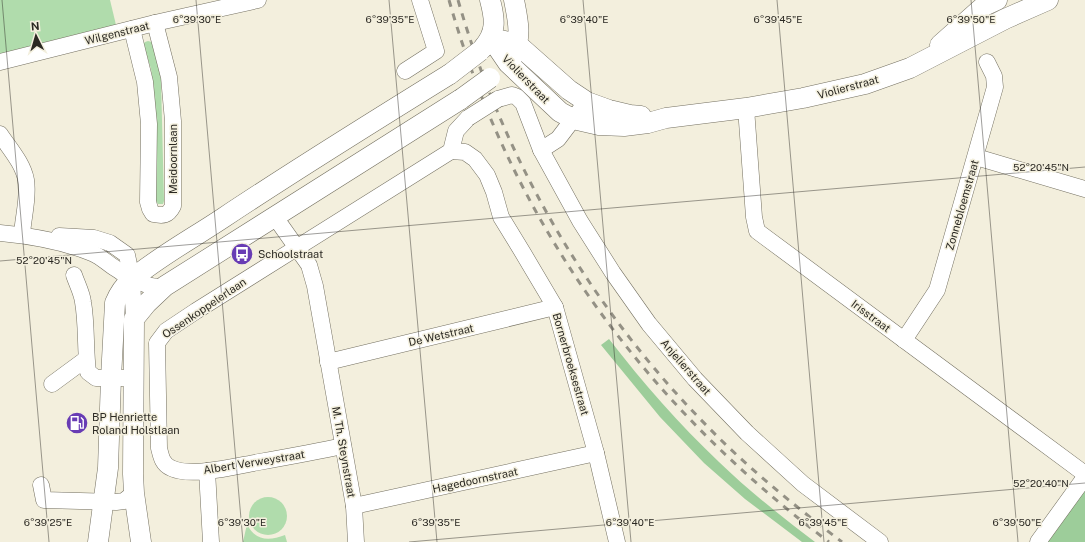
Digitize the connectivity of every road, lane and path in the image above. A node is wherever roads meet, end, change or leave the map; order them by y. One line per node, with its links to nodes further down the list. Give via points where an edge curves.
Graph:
1 (258, 0): 7 (street, Wilgenstraat)
2 (420, 0): 17 (street, via 436,51)
3 (490, 0): 12 (main road, via 494,24)
4 (514, 0): 11 (main road, via 519,25)
5 (1048, 0): 8 (main road, Violierstraat)
6 (991, 1): 8 (street); 16 (main road, Violierstraat)
7 (238, 2): 9 (street, Wilgenstraat)
8 (999, 22): 16 (main road, Violierstraat)
9 (155, 23): 10 (street, Wilgenstraat); 10 (street, Meidoornlaan, via 169,77 173,121 173,206 165,215 153,214 148,202 149,124 145,82)
10 (132, 29): 13 (street, Wilgenstraat)
11 (517, 44): 12 (main road, Violierstraat); 15 (main road); 18 (main road, Violierstraat, via 569,90)
12 (486, 45): 15 (main road, Violierstraat); 32 (main road, bridge, via 450,74 278,181)
13 (0, 62)
14 (987, 62): 25 (street, Zonnebloemstraat, via 994,76 995,87)
15 (508, 63): 21 (main road, Violierstraat, via 560,112); 27 (main road, bridge, via 460,99)
16 (910, 68): 19 (main road, Violierstraat, via 865,84)
17 (405, 71)
18 (587, 102): 20 (main road, Violierstraat, via 630,115); 21 (street)
19 (746, 108): 20 (main road, Violierstraat); 36 (street, Irisstraat, via 757,231)
20 (666, 118): 21 (main road, Violierstraat, via 624,126 599,126)
21 (573, 119): 23 (street, via 558,139)
22 (0, 134): 29 (street, via 26,180)
23 (541, 150): 24 (street, Anjelierstraat, bridge, via 523,103 512,95 498,99 468,118 456,131); 57 (street, Anjelierstraat, via 613,274 649,324 696,379 747,433 803,484)
24 (451, 151): 30 (street); 34 (street, Bornerbroeksestraat, via 465,152 475,159 487,174 501,217)
25 (976, 157): 26 (street); 36 (street, Zonnebloemstraat, via 937,290)
26 (1085, 189)
27 (275, 217): 30 (street, M. Th. Steynstraat); 33 (main road)
28 (0, 233): 29 (street)
29 (28, 236): 32 (street, via 60,242 94,254)
30 (296, 247): 38 (street, M. Th. Steynstraat, via 309,265 312,275); 44 (street, Ossenkoppelerlaan, via 166,331 159,339 156,348 160,448)
31 (74, 275): 37 (street, via 83,300)
32 (132, 279): 33 (street, via 147,286); 35 (street); 39 (main road, via 118,295 115,303)
33 (163, 288): 35 (main road)
34 (555, 308): 38 (street, De Wetstraat); 43 (street, Bornerbroeksestraat)
35 (134, 318): 40 (main road)
36 (904, 340): 46 (street, Irisstraat)
37 (86, 359): 39 (street, via 88,372 96,378); 41 (street)
38 (328, 362): 42 (street, M. Th. Steynstraat)
39 (111, 378): 40 (street); 50 (main road, via 108,468)
40 (133, 378): 49 (main road)
41 (52, 384)
42 (343, 446): 45 (street, Albert Verweystraat); 51 (street, M. Th. Steynstraat)
43 (596, 453): 51 (street, Hagedoornstraat); 56 (street, Bornerbroeksestraat)
44 (165, 464): 45 (street, Albert Verweystraat, via 180,471)
45 (207, 471): 54 (street)
46 (1085, 474)
47 (1085, 477): 58 (street)
48 (41, 485): 50 (street, via 44,500)
49 (134, 493): 50 (street, via 124,501); 53 (main road)
50 (104, 502): 52 (main road)
51 (354, 506): 55 (street, M. Th. Steynstraat)
52 (98, 542)
53 (141, 542)
54 (211, 542)
55 (356, 542)
56 (617, 542)
57 (880, 542)
58 (1038, 542)

